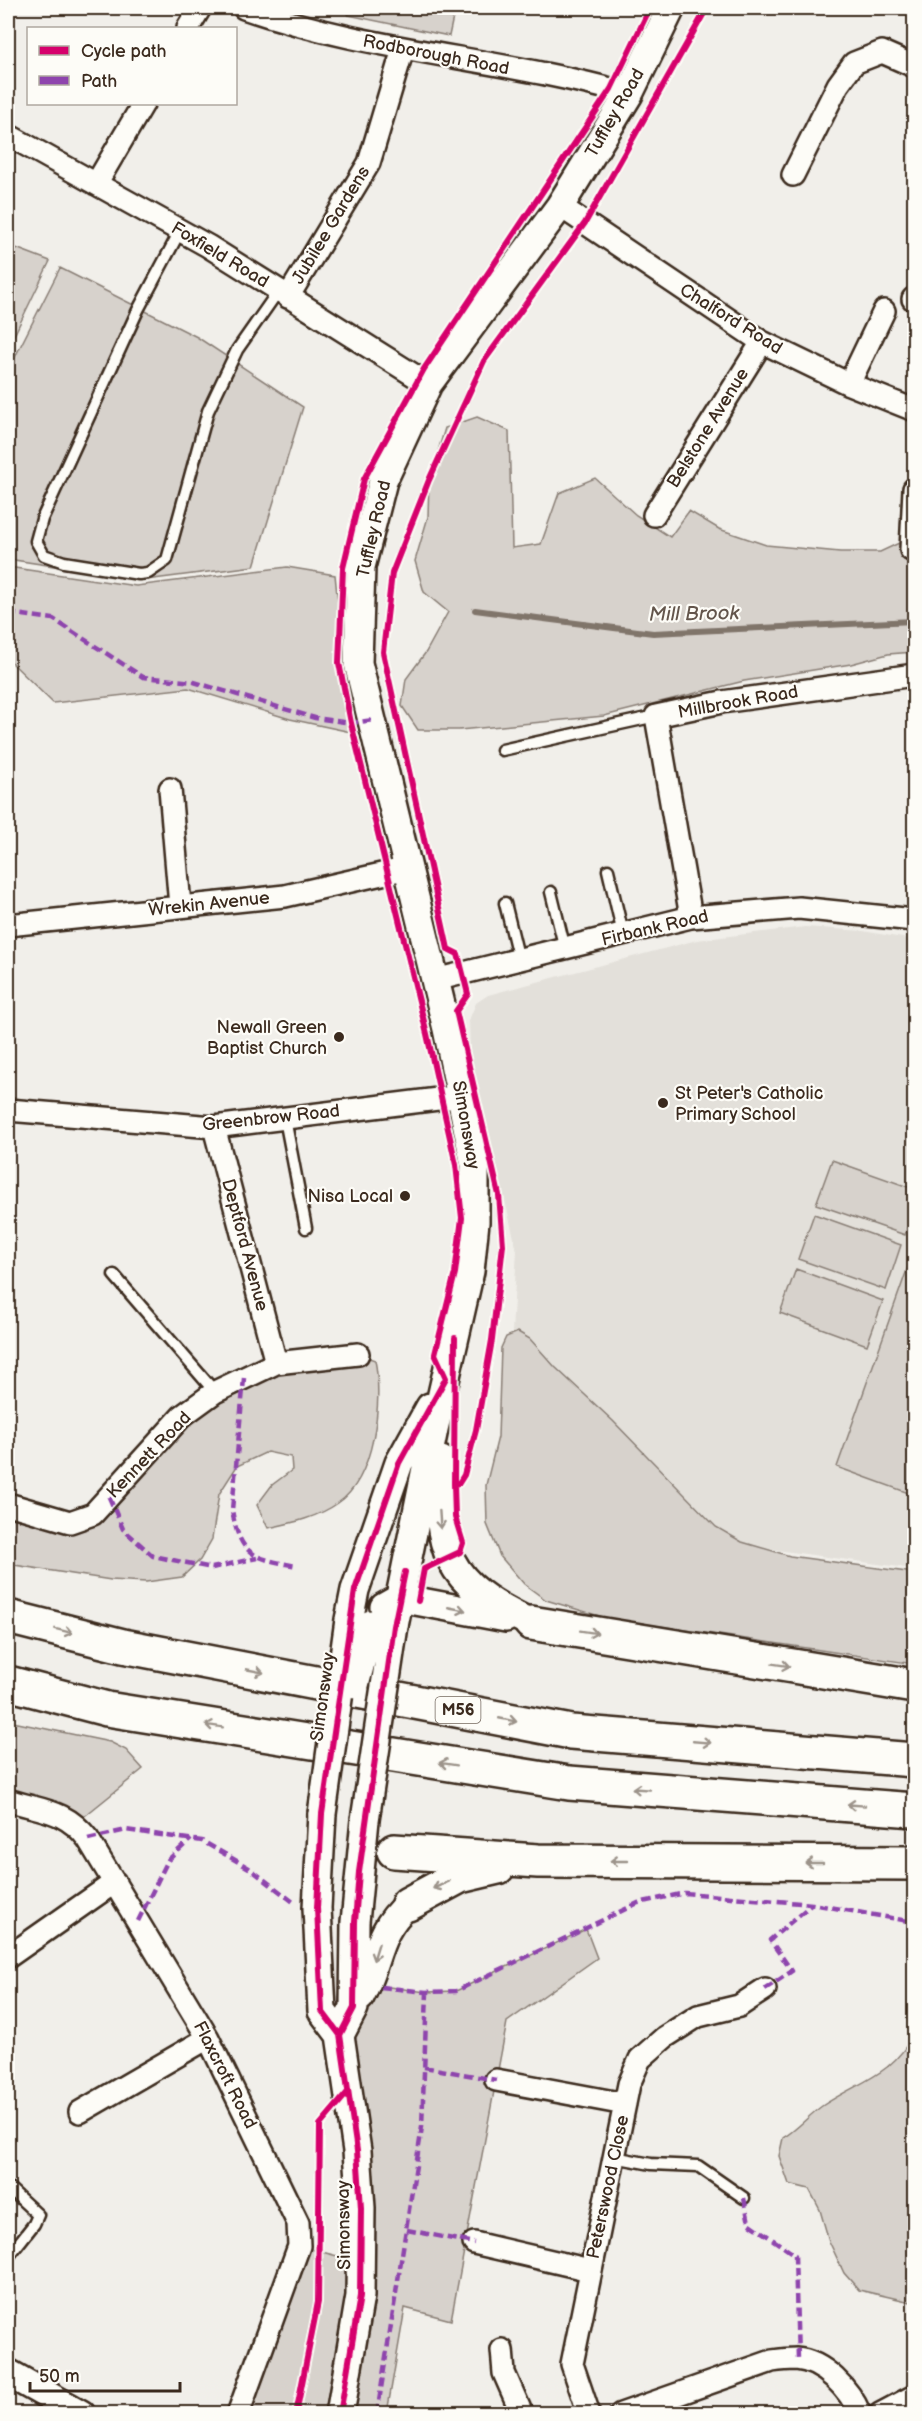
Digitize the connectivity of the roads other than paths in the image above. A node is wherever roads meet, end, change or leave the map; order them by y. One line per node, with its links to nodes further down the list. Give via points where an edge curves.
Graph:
1 (200, 8): 4 (street)
2 (244, 8): 5 (street, Rodborough Road, via 288,23)
3 (671, 8): 7 (street, Tuffley Road)
4 (189, 27)
5 (403, 50): 7 (street, Rodborough Road); 14 (street, Jubilee Gardens, via 369,163)
6 (915, 66): 10 (street, via 882,52 854,63 838,85)
7 (629, 94): 12 (street, Tuffley Road)
8 (142, 105): 11 (street)
9 (8, 135): 11 (street, Foxfield Road)
10 (793, 175)
11 (96, 184): 13 (street, Foxfield Road)
12 (560, 206): 16 (street, Chalford Road); 17 (street, Tuffley Road)
13 (180, 231): 14 (street, Foxfield Road); 14 (lane, via 138,310 42,519 36,542 44,555 139,574 167,560 208,411 237,350)
14 (283, 294): 17 (street, Foxfield Road)
15 (884, 311): 18 (street)
16 (762, 342): 18 (street, Chalford Road); 21 (street, Belstone Avenue)
17 (428, 384): 27 (street, Tuffley Road, via 383,481 361,567 358,663)
18 (849, 384): 19 (street, Chalford Road)
19 (915, 410)
20 (915, 489): 22 (street)
21 (654, 515)
22 (910, 550)
23 (915, 675): 24 (street, Millbrook Road, via 722,702)
24 (656, 716): 25 (lane); 32 (street, Millbrook Road)
25 (502, 750)
26 (170, 789): 31 (street)
27 (408, 868): 31 (street, Wrekin Avenue, via 285,896); 38 (street, Tuffley Road)
28 (608, 870): 35 (lane)
29 (551, 892): 36 (lane)
30 (505, 903): 37 (lane)
31 (180, 906): 34 (street, Wrekin Avenue)
32 (691, 917): 33 (street, Firbank Road, via 799,908); 35 (street, Firbank Road)
33 (915, 920)
34 (8, 925)
35 (623, 934): 36 (street, Firbank Road)
36 (565, 949): 37 (street, Firbank Road)
37 (519, 960): 38 (street, Firbank Road)
38 (435, 980): 39 (street, Simonsway)
39 (462, 1096): 41 (street, Greenbrow Road); 47 (street, Simonsway, via 475,1165 475,1222 470,1270)
40 (8, 1110): 42 (street, Greenbrow Road)
41 (285, 1119): 42 (street, Greenbrow Road); 43 (lane)
42 (214, 1127): 46 (street, Deptford Avenue)
43 (306, 1228)
44 (114, 1275): 48 (lane)
45 (358, 1354): 46 (street, Kennett Road)
46 (276, 1363): 48 (street, Kennett Road)
47 (446, 1378): 50 (street, Simonsway); 52 (street, Simonsway, via 399,1463 355,1590); 53 (street, one-way to 53, via 439,1522 443,1542 449,1559 472,1590 494,1606)
48 (215, 1392): 49 (street, Kennett Road, via 182,1416 93,1514 70,1522)
49 (8, 1504)
50 (400, 1598): 52 (street, Simonsway); 53 (street, one-way to 53)
51 (8, 1617): 56 (highway, M56, one-way to 56, via 123,1646 572,1732)
52 (371, 1623): 59 (street, Simonsway, bridge, via 337,1707); 60 (street, Simonsway, bridge, via 365,1820)
53 (531, 1623): 55 (highway, one-way to 55)
54 (8, 1683): 58 (highway, one-way to 54, via 568,1783 107,1709)
55 (915, 1686)
56 (915, 1760)
57 (8, 1800): 63 (street, Flaxcroft Road, via 59,1814 76,1823)
58 (915, 1810)
59 (321, 1842): 60 (street); 68 (street, Simonsway, via 316,1908 322,2011)
60 (378, 1850): 61 (highway); 67 (street, Simonsway, via 355,1922)
61 (538, 1861): 62 (highway, one-way to 61); 64 (highway, one-way to 64, via 460,1876)
62 (915, 1863)
63 (116, 1882): 65 (street); 69 (street, Flaxcroft Road)
64 (408, 1904): 67 (street, one-way to 67, via 394,1917 378,1944 367,1984)
65 (8, 1957)
66 (765, 1989): 71 (street, Peterswood Close, via 739,2006 698,2016 665,2037 640,2059)
67 (354, 2008): 68 (street, Simonsway)
68 (340, 2035): 84 (street, Simonsway, via 361,2208 360,2296)
69 (208, 2038): 72 (street); 83 (street, Flaxcroft Road, via 298,2223 299,2246)
70 (496, 2080): 71 (street, Peterswood Close)
71 (625, 2104): 73 (street, Peterswood Close)
72 (80, 2112)
73 (614, 2157): 75 (lane, via 651,2164 698,2166); 78 (street, Peterswood Close)
74 (8, 2187): 77 (lane, via 38,2215)
75 (744, 2198)
76 (474, 2243): 78 (street, Peterswood Close)
77 (8, 2257)
78 (590, 2270): 86 (street, Peterswood Close, via 572,2364)
79 (502, 2350): 85 (street, via 504,2373)
80 (8, 2373): 82 (street)
81 (915, 2396): 89 (street)
82 (81, 2414)
83 (238, 2414)
84 (340, 2414)
85 (522, 2414)
86 (589, 2414)
87 (621, 2414): 88 (street, via 772,2361 798,2359 827,2371 854,2400)
88 (860, 2414)
89 (880, 2414)

